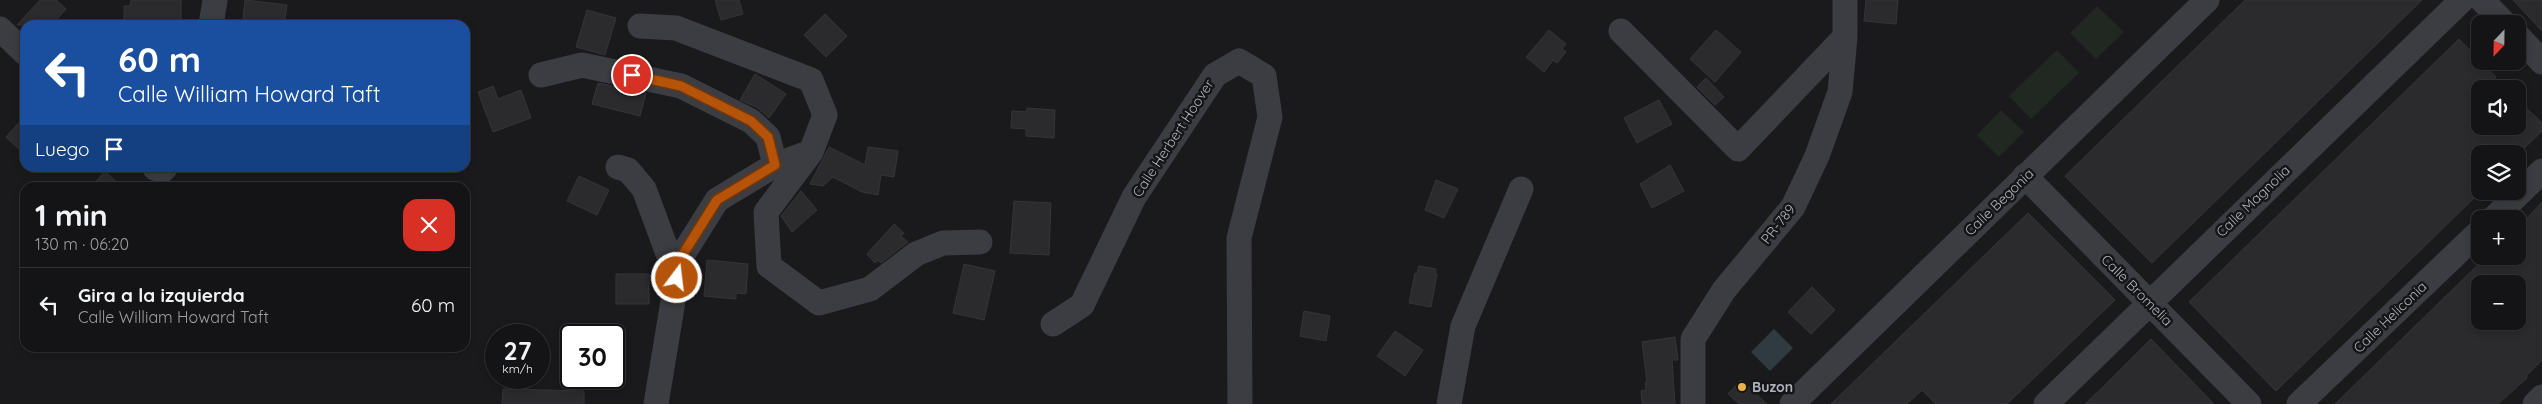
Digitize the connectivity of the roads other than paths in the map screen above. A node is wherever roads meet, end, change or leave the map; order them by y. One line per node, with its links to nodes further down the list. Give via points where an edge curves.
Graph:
1 (215, 0): 7 (street)
2 (1845, 0): 11 (street, PR-789 / PR-789)
3 (2207, 0): 20 (street, Calle Begonia)
4 (2462, 0): 26 (street, Calle Magnolia)
5 (2482, 0): 6 (street)
6 (2496, 15)
7 (211, 20)
8 (640, 26): 16 (street, via 676,28 811,80 825,115)
9 (0, 30): 13 (street)
10 (1621, 31): 11 (street, via 1738,149)
11 (1845, 36): 32 (street, PR-789 / PR-789, via 1840,92 1817,156 1793,207 1724,290 1693,339)
12 (2526, 45): 14 (street)
13 (20, 49)
14 (2542, 62)
15 (541, 75): 17 (street, via 582,65 681,86 751,121 768,137)
16 (811, 152): 17 (street); 24 (street, via 766,212 769,266 819,303 870,289 916,254 943,243)
17 (775, 165): 25 (street, via 717,200 680,259)
18 (618, 167): 25 (street, via 628,170 644,189)
19 (2542, 171): 22 (street)
20 (2025, 176): 26 (street, Calle Bromelia); 33 (street, Calle Begonia)
21 (1521, 189): 31 (street, via 1463,326)
22 (2501, 210)
23 (2471, 240): 36 (street, Calle Heliconia)
24 (980, 242)
25 (677, 278): 29 (street)
26 (2149, 302): 34 (street, Calle Magnolia); 35 (street, Calle Bromelia)
27 (1053, 324): 30 (street, Calle Herbert Hoover, via 1082,305 1134,198 1215,75 1239,61 1264,76 1270,117 1240,238)
28 (2542, 397): 37 (street)
29 (656, 404)
30 (1240, 404)
31 (1449, 404)
32 (1693, 404)
33 (1792, 404)
34 (2046, 404)
35 (2248, 404)
36 (2299, 404)
37 (2535, 404)

